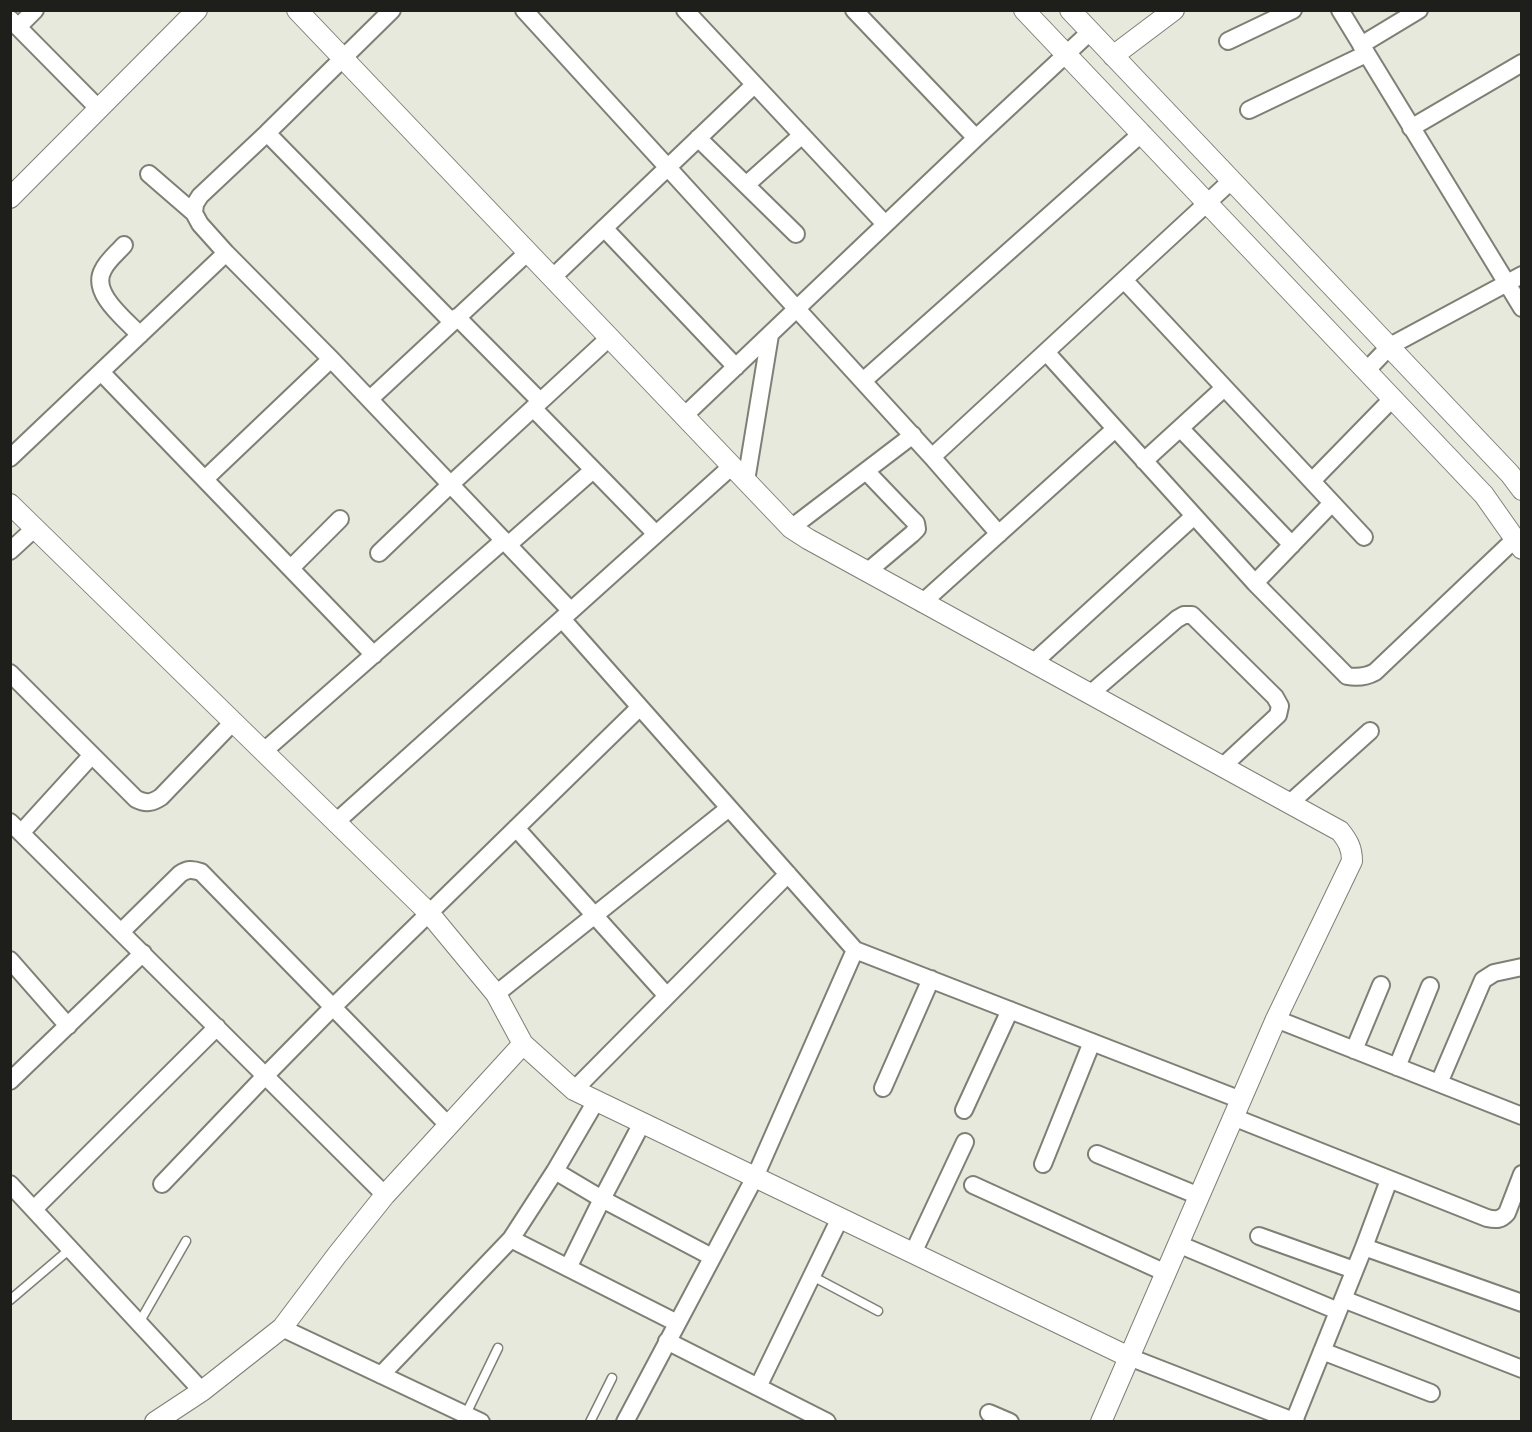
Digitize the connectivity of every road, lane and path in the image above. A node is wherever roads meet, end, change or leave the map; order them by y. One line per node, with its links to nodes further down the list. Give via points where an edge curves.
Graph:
1 (35, 10): 14 (street)
2 (197, 10): 23 (street)
3 (297, 10): 20 (street)
4 (392, 10): 20 (street)
5 (524, 10): 31 (street)
6 (854, 10): 30 (street)
7 (1024, 10): 18 (street)
8 (1070, 10): 15 (street)
9 (1174, 10): 19 (street)
10 (1293, 10): 16 (street)
11 (1340, 10): 17 (street)
12 (1419, 10): 17 (street)
13 (688, 12): 22 (street)
14 (14, 23): 23 (street)
15 (1090, 32): 18 (street); 19 (street)
16 (1228, 41)
17 (1364, 49): 24 (street); 25 (street)
18 (1066, 54): 27 (street); 30 (street)
19 (1113, 56): 33 (street)
20 (342, 58): 26 (street); 42 (street)
21 (1521, 63): 25 (street)
22 (754, 85): 28 (street); 29 (street)
23 (99, 109): 35 (street)
24 (1249, 110)
25 (1411, 128): 47 (street)
26 (267, 133): 37 (street, via 200,195); 50 (street)
27 (1142, 134): 36 (street); 60 (street)
28 (802, 135): 34 (street); 38 (street)
29 (698, 138): 31 (street); 34 (street)
30 (976, 138): 38 (street)
31 (668, 168): 39 (street); 49 (street)
32 (149, 174): 37 (street)
33 (1232, 180): 36 (street); 54 (street)
34 (746, 185): 40 (street)
35 (10, 198)
36 (1208, 203): 46 (street); 58 (street)
37 (194, 213): 43 (street)
38 (885, 225): 49 (street)
39 (604, 228): 45 (street); 57 (street)
40 (796, 234)
41 (124, 245): 51 (street, via 103,269 100,285 108,302)
42 (528, 252): 45 (street); 50 (street)
43 (226, 253): 51 (street); 56 (street)
44 (1521, 275): 47 (street)
45 (552, 278): 53 (street)
46 (1124, 280): 55 (street); 61 (street)
47 (1506, 283): 48 (street); 54 (street)
48 (1521, 308)
49 (797, 309): 52 (street); 60 (street)
50 (455, 320): 63 (street); 64 (street)
51 (140, 335): 59 (street)
52 (770, 335): 57 (street); 74 (street)
53 (609, 338): 64 (street); 65 (street)
54 (1390, 346): 58 (street); 78 (street)
55 (1046, 352): 67 (street); 69 (street)
56 (331, 359): 63 (street); 75 (street)
57 (736, 367): 65 (street)
58 (1367, 370): 62 (street)
59 (101, 372): 70 (street); 75 (street)
60 (863, 381): 68 (street)
61 (1224, 388): 66 (street); 76 (street)
62 (1394, 398): 76 (street); 89 (street, via 1484,495)
63 (370, 399): 77 (street)
64 (537, 405): 72 (street); 77 (street)
65 (684, 416): 74 (street)
66 (1180, 428): 71 (street); 90 (street)
67 (1116, 429): 71 (street); 86 (street)
68 (913, 435): 69 (street); 73 (street)
69 (932, 457): 86 (street)
70 (10, 458)
71 (1144, 461): 81 (street)
72 (593, 470): 85 (street); 88 (street)
73 (866, 471): 84 (street); 94 (street, via 916,523 917,529)
74 (739, 474): 84 (street); 85 (street)
75 (205, 479): 93 (street)
76 (1312, 481): 79 (street)
77 (451, 484): 88 (street); 92 (street)
78 (1521, 490)
79 (1332, 503): 87 (street); 90 (street)
80 (10, 504): 83 (street)
81 (1194, 516): 95 (street); 99 (street)
82 (340, 519): 93 (street)
83 (35, 528): 91 (street); 103 (street)
84 (791, 528): 94 (street)
85 (656, 534): 97 (street)
86 (999, 534): 96 (street)
87 (1364, 537)
88 (506, 543): 97 (street); 98 (street)
89 (1518, 544): 95 (street, via 1366,677 1347,676)
90 (1292, 545): 95 (street)
91 (10, 551)
92 (379, 553)
93 (291, 568): 98 (street)
94 (867, 572): 96 (street)
95 (1255, 583)
96 (922, 603): 99 (street)
97 (567, 615): 102 (street); 110 (street)
98 (374, 655): 105 (street)
99 (1033, 663): 101 (street)
100 (10, 673): 106 (street)
101 (1090, 694): 107 (street); 107 (street, via 1177,619 1191,615 1280,706 1278,715)
102 (640, 707): 109 (street); 112 (street)
103 (233, 722): 105 (street); 106 (street, via 154,801 144,803 136,799)
104 (1370, 731): 108 (street)
105 (264, 752): 110 (street)
106 (92, 755): 111 (street)
107 (1222, 767): 108 (street)
108 (1290, 803): 128 (street, via 1340,831 1348,840 1352,861)
109 (729, 807): 113 (street); 115 (street)
110 (336, 822): 114 (street)
111 (16, 827): 116 (street)
112 (516, 828): 114 (street); 115 (street)
113 (788, 874): 117 (street); 125 (street)
114 (429, 912): 124 (street); 126 (street)
115 (594, 915): 124 (street); 125 (street)
116 (121, 932): 118 (street); 126 (street, via 180,874 193,869 201,872)
117 (855, 950): 121 (street); 151 (street)
118 (143, 953): 129 (street); 130 (street)
119 (10, 960): 129 (street)
120 (1521, 967): 137 (street, via 1494,973 1483,980)
121 (931, 979): 127 (street); 138 (street)
122 (1382, 985): 133 (street)
123 (1430, 986): 134 (street)
124 (496, 994): 132 (street)
125 (667, 996): 139 (street)
126 (333, 1007): 135 (street); 145 (street)
127 (1010, 1010): 131 (street); 142 (street)
128 (1276, 1019): 133 (street); 141 (street)
129 (68, 1026): 136 (street)
130 (217, 1027): 135 (street); 159 (street)
131 (1092, 1042): 141 (street); 148 (street)
132 (523, 1044): 139 (street); 145 (street)
133 (1354, 1050): 134 (street)
134 (1396, 1067): 137 (street)
135 (266, 1075): 154 (street); 156 (street)
136 (10, 1082)
137 (1439, 1083): 143 (street)
138 (884, 1088)
139 (574, 1090): 140 (street)
140 (596, 1101): 144 (street); 149 (street)
141 (1237, 1109): 152 (street); 157 (street)
142 (964, 1110)
143 (1521, 1116)
144 (642, 1123): 151 (street); 158 (street)
145 (449, 1126): 156 (street)
146 (965, 1142): 167 (street)
147 (1096, 1154): 157 (street)
148 (1043, 1164)
149 (555, 1171): 158 (street); 162 (street)
150 (1521, 1174): 152 (street, via 1507,1213 1496,1220)
151 (754, 1177): 160 (street); 168 (street)
152 (1389, 1180): 165 (street)
153 (10, 1184): 159 (street)
154 (162, 1184)
155 (973, 1185): 171 (street)
156 (385, 1195): 179 (street)
157 (1199, 1196): 164 (street)
158 (602, 1198): 168 (street); 169 (street)
159 (34, 1209): 166 (street)
160 (840, 1218): 167 (street); 172 (street)
161 (1259, 1236): 170 (street)
162 (511, 1239): 169 (street); 185 (street)
163 (186, 1241): 177 (lane)
164 (1178, 1244): 171 (street); 175 (street)
165 (1364, 1247): 170 (street); 174 (street)
166 (70, 1249): 173 (lane); 177 (street)
167 (912, 1253): 183 (street)
168 (712, 1257): 178 (street)
169 (568, 1268): 178 (street)
170 (1354, 1269): 175 (street)
171 (1166, 1273): 183 (street)
172 (812, 1276): 176 (lane); 187 (street)
173 (10, 1300)
174 (1521, 1303)
175 (1340, 1305): 182 (street); 184 (street)
176 (878, 1311)
177 (139, 1323): 188 (street)
178 (677, 1323): 180 (street)
179 (282, 1328): 185 (street); 188 (street)
180 (667, 1341): 187 (street); 195 (street)
181 (498, 1348): 191 (lane)
182 (1322, 1351): 189 (street); 192 (street)
183 (1129, 1357): 192 (street); 198 (street)
184 (1521, 1369)
185 (381, 1375): 191 (street)
186 (612, 1378): 194 (lane)
187 (758, 1387): 196 (street)
188 (202, 1391): 193 (street)
189 (1431, 1393)
190 (989, 1413): 197 (street)
191 (474, 1418)
192 (1295, 1421)
193 (155, 1422)
194 (590, 1422)
195 (625, 1422)
196 (827, 1422)
197 (1010, 1422)
198 (1101, 1422)

